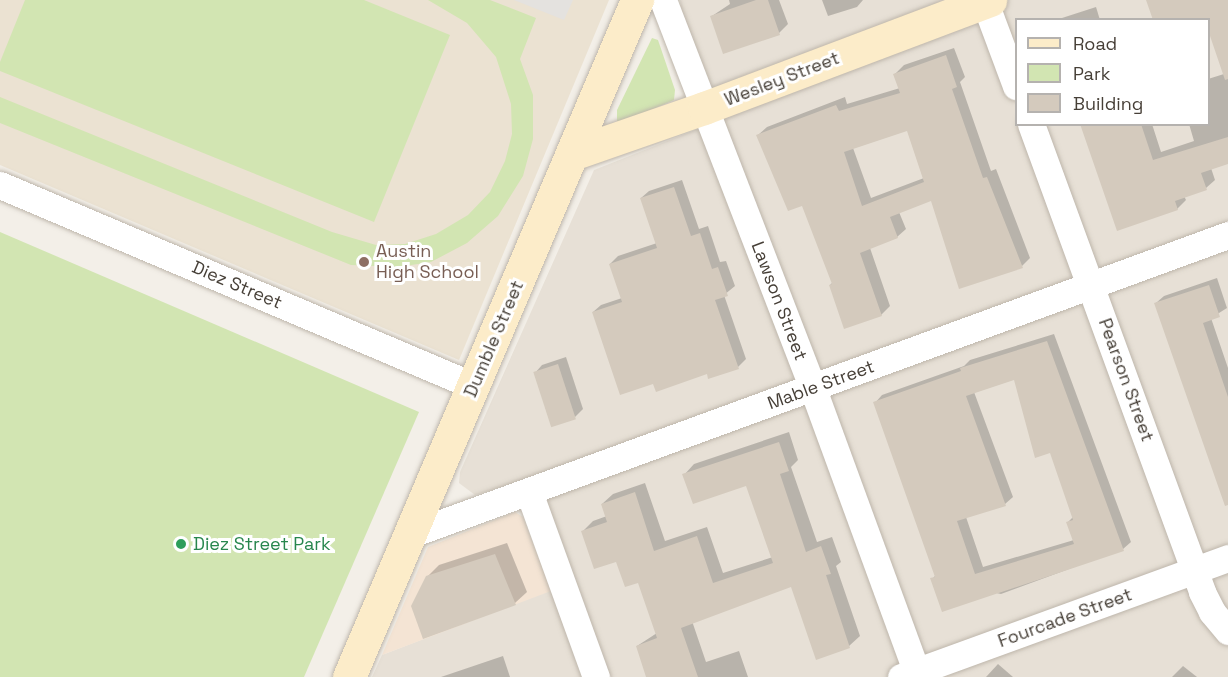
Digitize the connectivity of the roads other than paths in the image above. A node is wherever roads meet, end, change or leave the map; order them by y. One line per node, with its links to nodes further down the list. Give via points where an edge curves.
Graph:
1 (637, 0): 7 (street, Dumble Street)
2 (663, 0): 5 (street, Lawson Street)
3 (986, 1): 4 (street); 5 (street, Wesley Street)
4 (1015, 81)
5 (704, 108): 7 (street, Wesley Street); 12 (street, Lawson Street)
6 (1032, 126): 10 (street, Pearson Street)
7 (572, 154): 11 (street, Dumble Street)
8 (0, 185): 11 (street, Diez Street)
9 (1228, 235): 10 (street, Mable Street)
10 (1092, 285): 12 (street, Mable Street); 16 (street, Pearson Street)
11 (474, 386): 14 (street, Dumble Street)
12 (813, 388): 13 (street, Mable Street); 18 (street, Lawson Street)
13 (528, 492): 14 (street, Mable Street); 20 (street)
14 (414, 533): 19 (street, Dumble Street)
15 (1228, 558): 16 (street, Fourcade Street)
16 (1196, 570): 17 (street, Pearson Street, via 1212,612); 18 (street, Fourcade Street)
17 (1228, 631)
18 (908, 674)
19 (350, 677)
20 (596, 677)

